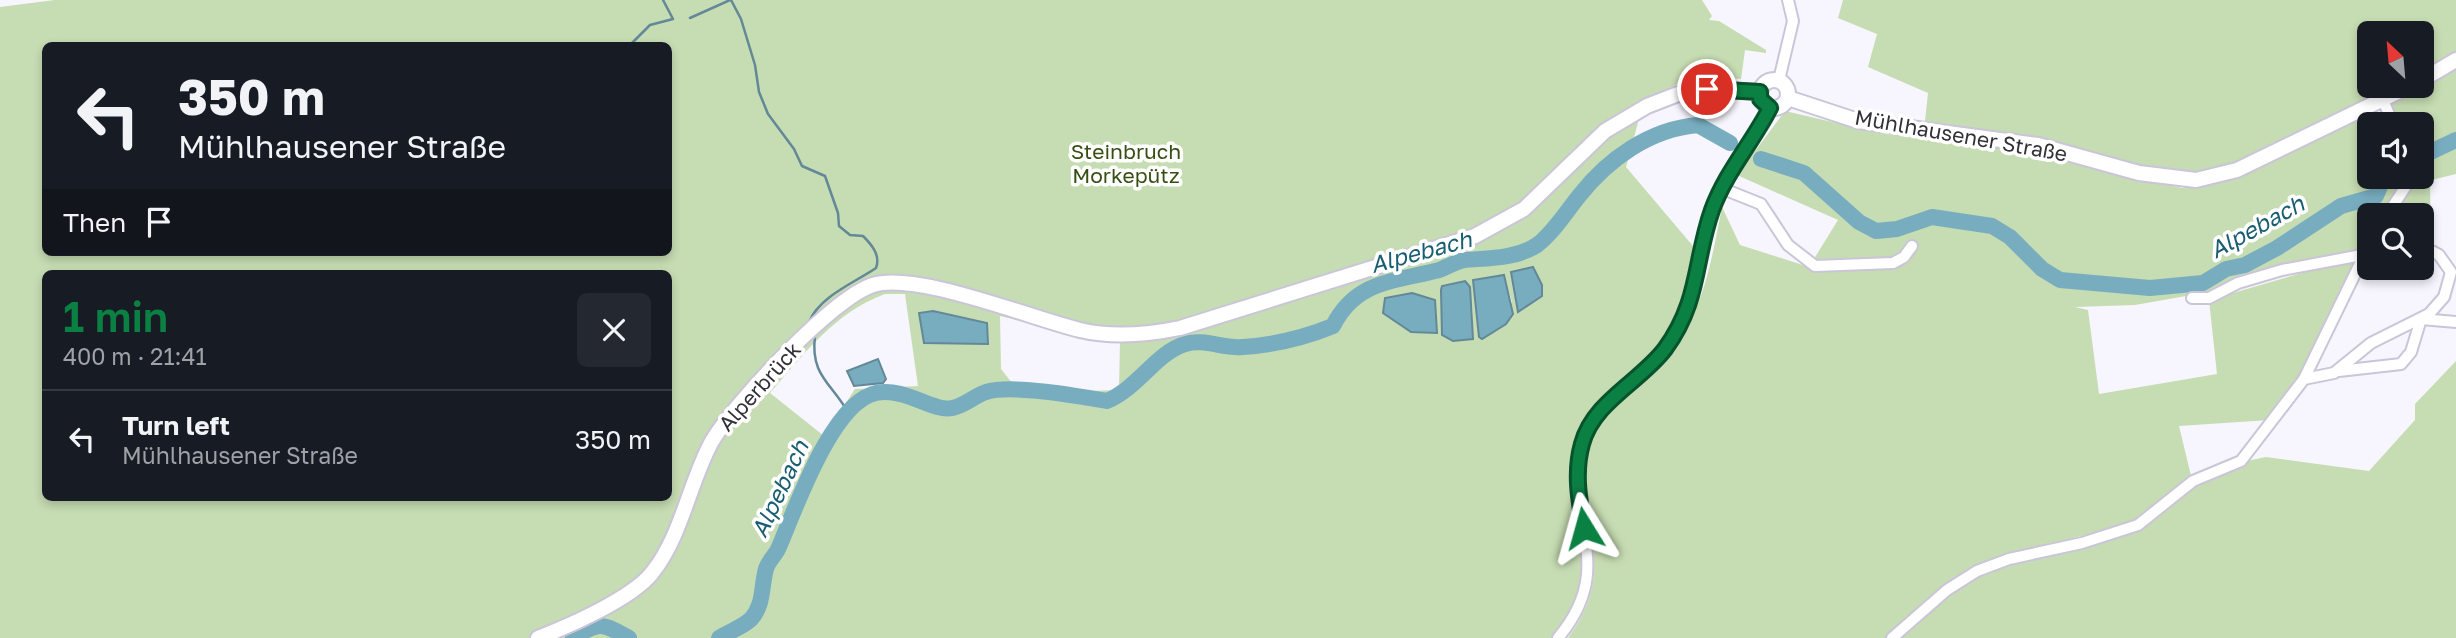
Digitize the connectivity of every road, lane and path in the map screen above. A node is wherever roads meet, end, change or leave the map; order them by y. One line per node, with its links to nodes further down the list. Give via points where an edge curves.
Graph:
1 (1788, 0): 4 (street, via 1793,21)
2 (2456, 60): 3 (main road)
3 (2434, 73)
4 (1779, 80): 5 (main road, via 1766,82); 6 (main road, via 1786,85)
5 (1760, 92): 9 (main road, via 1760,99); 21 (main road, Alperbrück, via 1707,89 1647,106 1605,131 1524,209 1475,236 1180,328 1107,335 984,302 897,283 875,284 846,298 720,430 667,550 651,575 598,609)
6 (1788, 98): 8 (main road, Mühlhausener Straße, via 1858,121 2038,145 2175,180 2237,170); 9 (main road, via 1782,107)
7 (2387, 98): 8 (main road, Mühlhausener Straße)
8 (2383, 100): 10 (street)
9 (1770, 108): 11 (street)
10 (2388, 112)
11 (1721, 188): 12 (street, via 1760,204 1788,245 1815,266 1892,263); 22 (street, via 1704,234 1692,298 1678,329 1648,369 1595,416 1582,442 1577,476 1588,579 1583,600)
12 (1912, 246)
13 (2434, 252): 17 (street, via 2451,272 2444,297)
14 (2357, 256): 16 (street, via 2282,270 2238,283 2209,298)
15 (2357, 266): 20 (street)
16 (2192, 298)
17 (2421, 319): 18 (street); 19 (street, via 2371,343); 19 (street, via 2412,352 2401,364)
18 (2456, 322)
19 (2337, 372): 20 (street)
20 (2304, 379): 23 (street, via 2241,461 2193,481 2138,525 1978,571 1947,590)
21 (537, 638)
22 (1558, 638)
23 (1892, 638)

